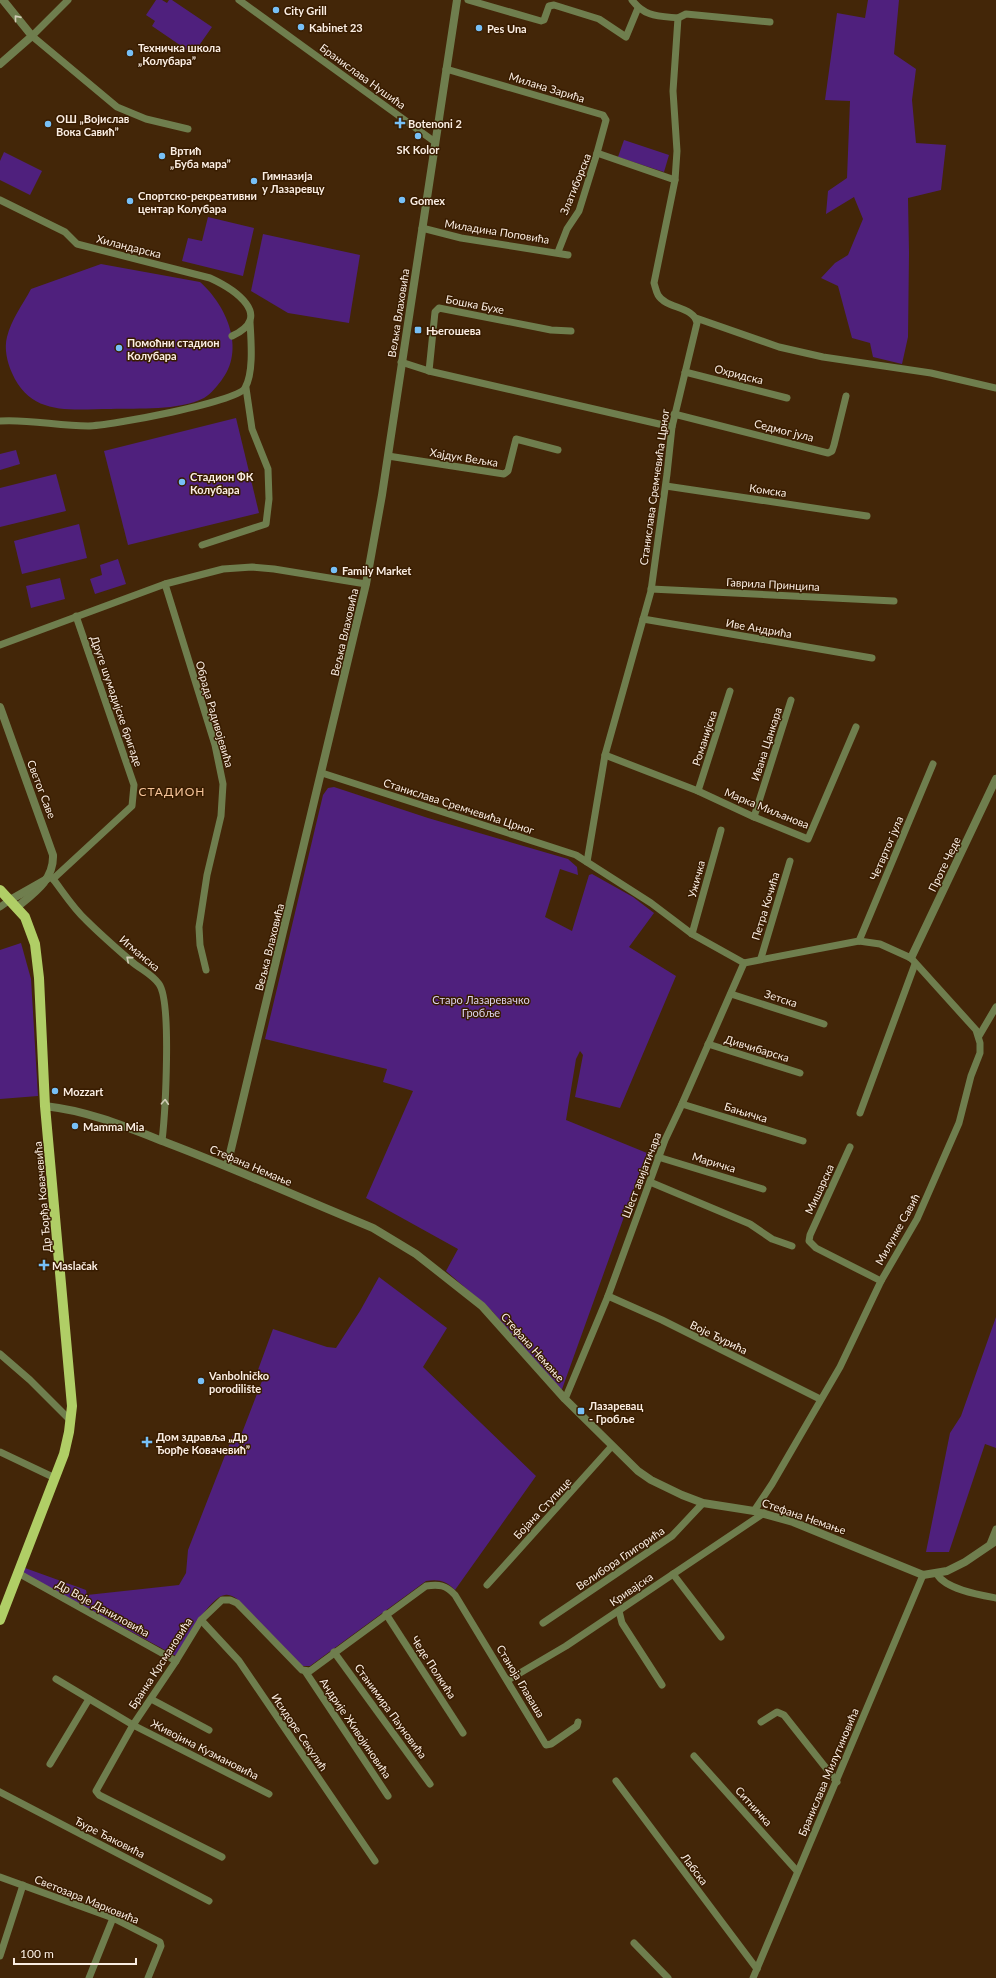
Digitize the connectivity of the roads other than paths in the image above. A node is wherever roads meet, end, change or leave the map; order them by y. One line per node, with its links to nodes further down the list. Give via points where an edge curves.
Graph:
1 (2, 0): 10 (street, one-way to 1)
2 (68, 0): 10 (street)
3 (239, 0): 14 (street, Бранислава Нушића)
4 (457, 0): 12 (street, Вељка Влаховића)
5 (468, 0): 7 (street, via 541,20 544,20 549,6 554,5 599,19 626,37)
6 (632, 0): 7 (street)
7 (638, 8): 8 (street, via 650,15)
8 (678, 18): 9 (street, via 686,14); 16 (street, via 672,91)
9 (770, 22)
10 (32, 36): 11 (street); 13 (street, via 117,107 146,119)
11 (0, 64)
12 (446, 68): 14 (street, Вељка Влаховића); 15 (street, Милана Зарића, via 603,115 606,120)
13 (188, 129)
14 (435, 142): 18 (street, Вељка Влаховића)
15 (597, 153): 16 (street, Златиборска); 19 (street, Златиборска, via 578,211)
16 (675, 180): 21 (street, via 654,283 663,300)
17 (0, 200): 22 (street, Хиландарска, via 64,232 77,244 210,278 236,293 244,301 250,312)
18 (422, 228): 19 (street, Миладина Поповића, via 461,238); 25 (street, Вељка Влаховића)
19 (558, 252): 20 (street, Миладина Поповића)
20 (568, 255)
21 (696, 318): 27 (street, Станислава Сремчевића Црног, via 697,329); 29 (street, via 779,347 823,357 931,373)
22 (250, 322): 24 (street, via 245,330); 28 (street, via 251,358)
23 (571, 331): 26 (street, Бошка Бухе, via 551,330 439,308 435,312)
24 (232, 336)
25 (401, 362): 26 (street); 36 (street, Вељка Влаховића)
26 (429, 371): 34 (street)
27 (685, 372): 31 (street, Охридска); 32 (street, Станислава Сремчевића Црног)
28 (246, 388): 33 (street, via 241,393 222,400 113,424 88,426); 39 (street, via 252,429 268,469 269,499 266,524)
29 (996, 388)
30 (846, 396): 32 (street, Седмог јула, via 830,452)
31 (787, 398)
32 (674, 414): 34 (street, Станислава Сремчевића Црног)
33 (0, 421)
34 (672, 427): 37 (street, Станислава Сремчевића Црног)
35 (558, 450): 36 (street, Хајдук Вељка, via 516,439 508,470 504,474)
36 (388, 456): 41 (street, Вељка Влаховића)
37 (666, 486): 38 (street, Комска); 42 (street, Станислава Сремчевића Црног)
38 (867, 516)
39 (202, 545)
40 (165, 584): 41 (street, via 223,569 252,567); 44 (street); 70 (street, Обрада Радивојевића, via 215,745 222,784 221,816 207,875 199,927)
41 (366, 584): 54 (street, Вељка Влаховића)
42 (651, 589): 43 (street, Гаврила Принципа); 45 (street, Станислава Сремчевића Црног)
43 (894, 601)
44 (76, 616): 46 (street); 61 (street, Друге шумадијске бригаде, via 126,758 134,785 134,797 132,806)
45 (643, 619): 47 (street, Иве Андрића); 52 (street, Станислава Сремчевића Црног)
46 (0, 645)
47 (872, 658)
48 (730, 692): 56 (street, Романијска)
49 (791, 700): 57 (street, Ивана Цанкара)
50 (0, 707): 61 (street, Светог Саве, via 50,845 54,864)
51 (856, 726): 57 (street, Марка Миљанова, via 808,839)
52 (605, 755): 56 (street, Марка Миљанова); 60 (street, Станислава Сремчевића Црног)
53 (933, 764): 66 (street, Четвртог јула)
54 (322, 773): 60 (street, Станислава Сремчевића Црног, via 576,855); 84 (street, Вељка Влаховића)
55 (996, 779): 68 (street, Проте Чеде)
56 (698, 791): 57 (street, Марка Миљанова)
57 (754, 817)
58 (721, 830): 65 (street, Ужичка)
59 (790, 861): 67 (street, Петра Кочића)
60 (587, 862): 65 (street, Станислава Сремчевића Црног, via 651,903)
61 (50, 877): 63 (street, Друге шумадијске бригаде); 80 (street, Игманска, one-way to 61, via 166,1091 166,1020 163,993 151,976 84,919)
62 (0, 890): 63 (main road, Др Ђорђа Ковачевића)
63 (13, 904): 64 (street); 78 (main road, Др Ђорђа Ковачевића, via 29,926 35,944)
64 (0, 907)
65 (692, 934): 69 (street, Станислава Сремчевића Црног)
66 (859, 941): 67 (street); 68 (street, via 880,944)
67 (761, 958): 69 (street)
68 (913, 961): 74 (street); 79 (street)
69 (744, 963): 71 (street, Шест авијатичара)
70 (206, 970)
71 (731, 994): 73 (street, Зетска); 75 (street, Шест авијатичара)
72 (996, 1007): 74 (street)
73 (824, 1024)
74 (979, 1036): 88 (street, Милунке Савић, via 980,1053 950,1146 918,1219)
75 (708, 1044): 76 (street, Дивчибарска); 77 (street, Шест авијатичара)
76 (800, 1072)
77 (682, 1104): 81 (street, Бањичка); 83 (street, Шест авијатичара)
78 (45, 1106): 80 (street, Стефана Немање, via 93,1114); 93 (main road, Др Ђорђа Ковачевића, via 72,1393)
79 (860, 1113)
80 (162, 1141): 84 (street, Стефана Немање)
81 (803, 1141)
82 (850, 1148): 88 (street, Мишарска, via 809,1241 816,1248)
83 (658, 1157): 85 (street, Шест авијатичара); 86 (street, Маричка)
84 (227, 1166): 91 (street, Стефана Немање, via 373,1228 416,1254 482,1306)
85 (650, 1182): 87 (street, via 750,1224 772,1239); 89 (street, Шест авијатичара)
86 (763, 1189)
87 (792, 1246)
88 (881, 1281): 92 (street, Милунке Савић, via 849,1350)
89 (608, 1296): 91 (street, Шест авијатичара); 92 (street, Воје Ђурића, via 662,1320)
90 (0, 1354): 93 (street)
91 (565, 1399): 94 (street, Стефана Немање)
92 (820, 1399): 98 (street, Милунке Савић)
93 (71, 1421): 96 (main road, Др Ђорђа Ковачевића, via 64,1454)
94 (612, 1446): 97 (street, Стефана Немање, via 651,1480); 106 (street, Бојана Ступице)
95 (0, 1452): 96 (street)
96 (55, 1478): 102 (main road, Др Ђорђа Ковачевића)
97 (703, 1503): 98 (street, Стефана Немање); 112 (street, Велибора Глигорића, via 672,1536)
98 (754, 1511): 99 (street, Стефана Немање)
99 (764, 1513): 103 (street, Кривајска); 105 (street, Стефана Немање, via 848,1543)
100 (996, 1529): 101 (street)
101 (993, 1543): 104 (street, Стефана Немање, via 965,1562)
102 (18, 1574): 110 (main road, Др Ђорђа Ковачевића); 115 (street, Др Воје Даниловића)
103 (673, 1574): 108 (street, Кривајска); 113 (street)
104 (937, 1574): 105 (street, Стефана Немање); 107 (street, via 943,1582 951,1586)
105 (923, 1575): 130 (street, Бранислава Милутиновића)
106 (487, 1585)
107 (996, 1598)
108 (619, 1611): 118 (street, Кривајска); 119 (street, via 622,1624)
109 (386, 1614): 114 (street); 118 (street, Станоја Главаша, via 426,1586 446,1586 455,1595); 126 (street, Чеде Полкића)
110 (0, 1620)
111 (201, 1620): 115 (street, Бранка Крсмановића); 116 (street, Бранка Крсмановића, via 222,1600 230,1600); 136 (street, Исидоре Секулић, via 239,1661)
112 (543, 1623)
113 (721, 1637)
114 (334, 1652): 116 (street, via 310,1671); 131 (street, Станимира Пауновића)
115 (176, 1661): 121 (street, Бранка Крсмановића)
116 (305, 1671): 134 (street, Андрије Живојиновића)
117 (56, 1679): 120 (street, Живојина Кузмановића)
118 (508, 1680): 122 (street, Станоја Главаша, via 546,1745 577,1726)
119 (662, 1685)
120 (89, 1699): 124 (street, Живојина Кузмановића); 128 (street)
121 (151, 1699): 124 (street, Бранка Крсмановића); 125 (street)
122 (578, 1722)
123 (761, 1722): 130 (street, via 777,1712 784,1715)
124 (133, 1726): 133 (street, Живојина Кузмановића); 135 (street, Бранка Крсмановића, via 96,1791 99,1795)
125 (209, 1730)
126 (464, 1733)
127 (694, 1756): 137 (street, Ситничка)
128 (50, 1764)
129 (616, 1781): 144 (street, Лабска)
130 (836, 1782): 137 (street, Бранислава Милутиновића)
131 (430, 1784)
132 (0, 1792): 140 (street, Ђуре Ђаковића)
133 (269, 1794)
134 (388, 1796)
135 (222, 1857)
136 (375, 1861)
137 (797, 1871): 144 (street, Бранислава Милутиновића)
138 (0, 1877): 139 (street, Светозара Марковића)
139 (23, 1885): 141 (street, Светозара Марковића); 143 (street)
140 (209, 1901)
141 (113, 1918): 145 (street); 146 (street, Светозара Марковића, via 160,1942 161,1946)
142 (634, 1943): 147 (street)
143 (0, 1956)
144 (757, 1969): 148 (street, Бранислава Милутиновића)
145 (89, 1978)
146 (148, 1978)
147 (668, 1978)
148 (753, 1978)

